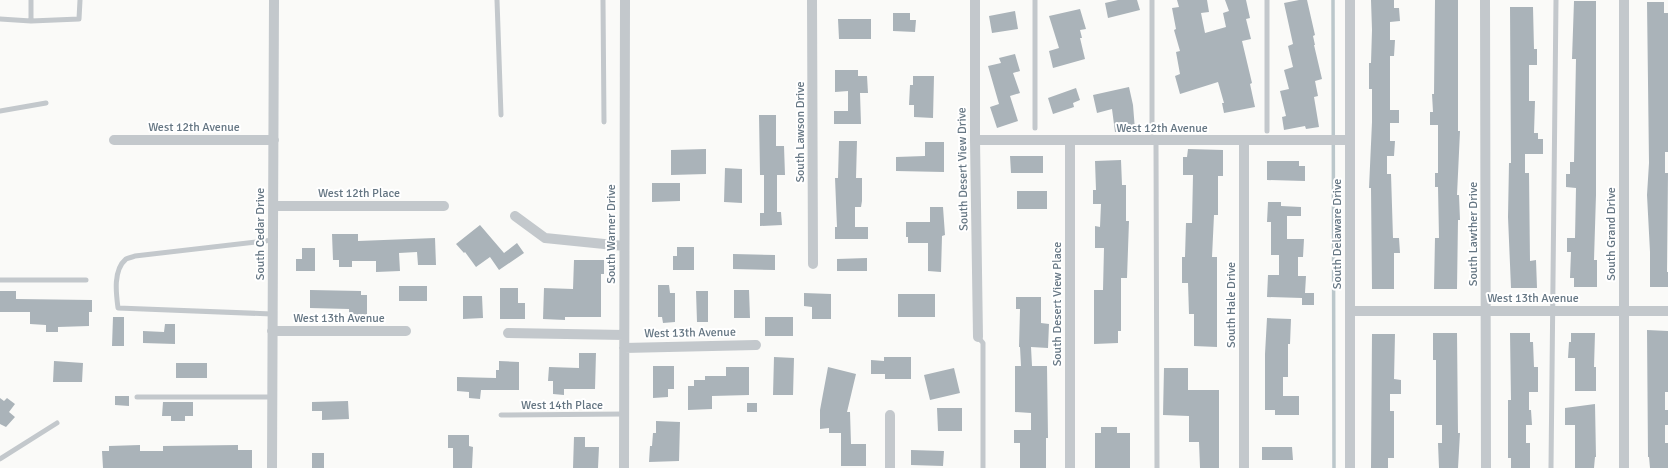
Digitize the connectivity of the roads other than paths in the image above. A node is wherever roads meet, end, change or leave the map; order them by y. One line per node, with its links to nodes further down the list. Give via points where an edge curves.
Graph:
1 (31, 0): 17 (lane)
2 (80, 0): 17 (lane, via 79,19)
3 (274, 0): 26 (street, South Cedar Drive)
4 (497, 0): 20 (lane)
5 (603, 0): 21 (lane)
6 (625, 0): 35 (street, South Warner Drive)
7 (812, 0): 36 (street, South Lawson Drive)
8 (975, 0): 27 (street, South Desert View Drive)
9 (1035, 0): 22 (lane)
10 (1152, 0): 24 (lane)
11 (1267, 0): 23 (lane)
12 (1350, 0): 28 (street, South Delaware Drive)
13 (1485, 0): 40 (street, South Lawther Drive)
14 (1556, 0): 41 (lane)
15 (1624, 0): 42 (street, South Grand Drive)
16 (0, 19): 17 (lane)
17 (31, 21)
18 (46, 103): 19 (lane)
19 (0, 111)
20 (501, 115)
21 (604, 122)
22 (1035, 128)
23 (1267, 132)
24 (1154, 136): 29 (street, West 12th Avenue); 30 (street, West 12th Avenue); 64 (lane)
25 (114, 140): 26 (street, West 12th Avenue)
26 (274, 140): 31 (street, South Cedar Drive)
27 (975, 140): 29 (street, West 12th Avenue); 49 (street, South Desert View Drive)
28 (1349, 140): 30 (street, West 12th Avenue); 39 (street, South Delaware Drive)
29 (1070, 141): 63 (street, South Desert View Place)
30 (1244, 141): 65 (street, South Hale Drive)
31 (273, 206): 32 (street, West 12th Place); 34 (street, South Cedar Drive)
32 (444, 206)
33 (515, 216): 35 (street, via 545,238)
34 (273, 240): 44 (street, South Cedar Drive); 44 (lane, via 135,256 126,259 119,270 115,289 118,308)
35 (624, 246): 48 (street, South Warner Drive)
36 (813, 264)
37 (0, 280): 38 (lane)
38 (86, 280)
39 (1350, 311): 40 (street, West 13th Avenue); 66 (street, South Delaware Drive)
40 (1486, 311): 41 (street, West 13th Avenue); 67 (street, South Lawther Drive)
41 (1553, 311): 42 (street, West 13th Avenue); 68 (lane)
42 (1624, 311): 43 (street, West 13th Avenue); 69 (street, South Grand Drive)
43 (1668, 311)
44 (272, 314): 46 (street, South Cedar Drive)
45 (406, 331): 46 (street, West 13th Avenue)
46 (272, 332): 53 (street, South Cedar Drive)
47 (508, 333): 48 (street)
48 (624, 335): 51 (street, South Warner Drive)
49 (978, 337): 62 (lane, via 983,343)
50 (756, 345): 51 (street, West 13th Avenue)
51 (624, 348): 54 (street, South Warner Drive)
52 (137, 396): 53 (lane)
53 (272, 397): 59 (street, South Cedar Drive)
54 (624, 414): 55 (lane, West 14th Place); 60 (street, South Warner Drive)
55 (501, 415)
56 (890, 415): 61 (street)
57 (57, 423): 58 (lane)
58 (0, 458)
59 (272, 468)
60 (624, 468)
61 (890, 468)
62 (983, 468)
63 (1070, 468)
64 (1157, 468)
65 (1244, 468)
66 (1350, 468)
67 (1486, 468)
68 (1551, 468)
69 (1624, 468)

